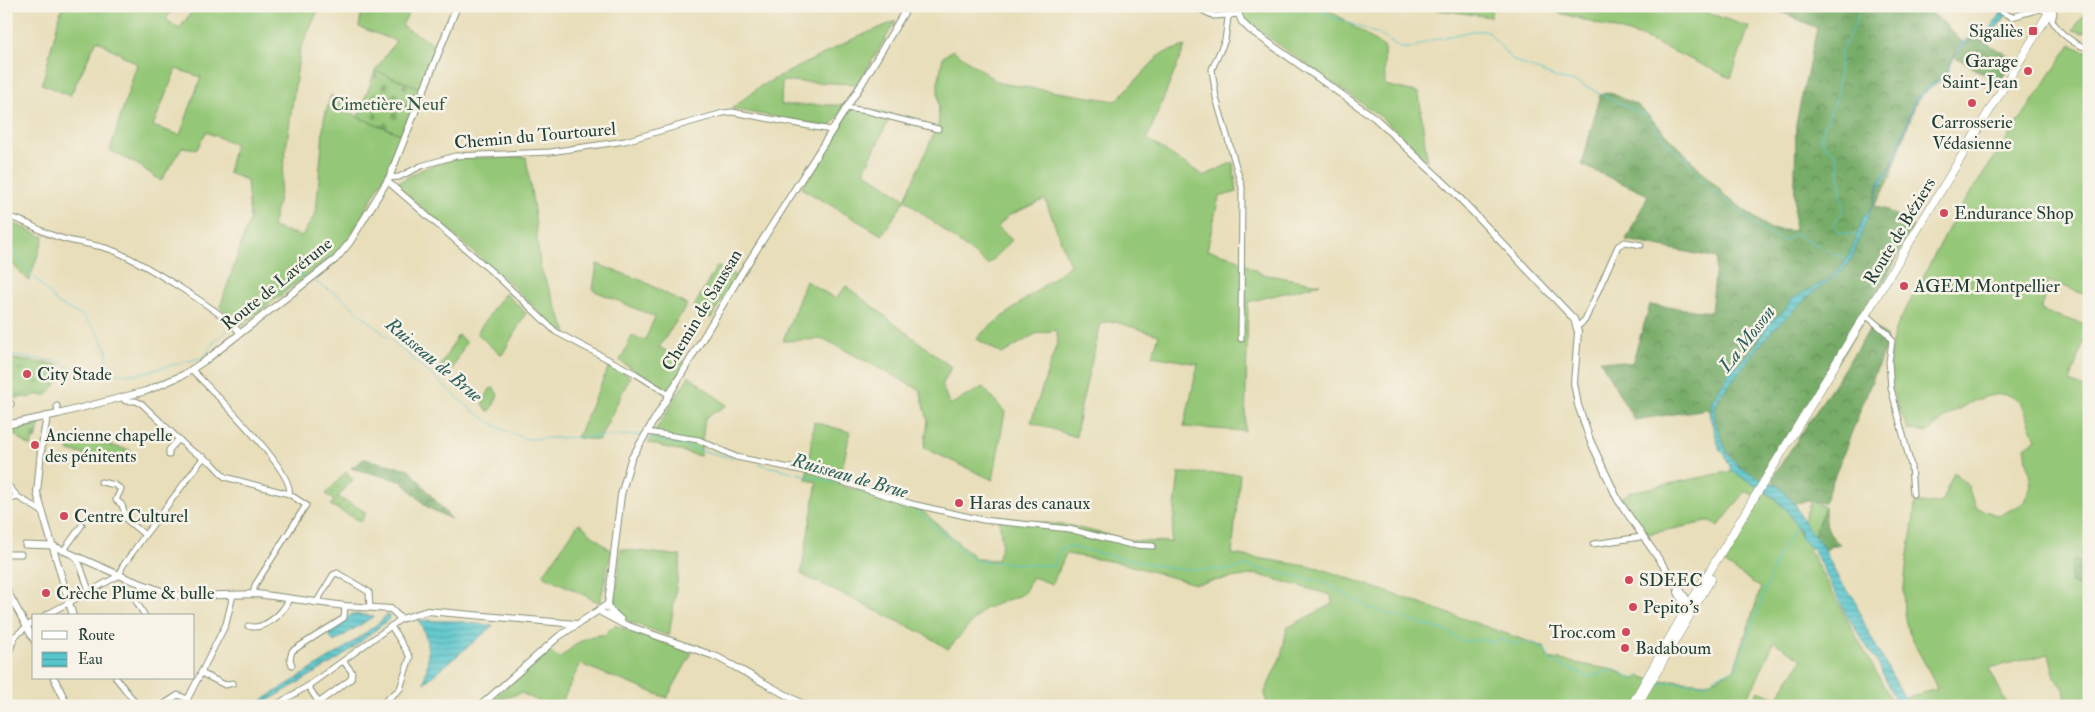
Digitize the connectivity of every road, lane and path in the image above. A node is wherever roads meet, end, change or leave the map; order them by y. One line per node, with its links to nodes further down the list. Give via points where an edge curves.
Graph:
1 (457, 6): 13 (street, Route de Lavérune)
2 (908, 6): 10 (street, Chemin de Saussan)
3 (1194, 6): 8 (street, via 1214,16)
4 (1235, 6): 7 (street)
5 (1996, 6): 6 (street, via 2004,14 2017,18)
6 (2052, 9): 9 (street, via 2055,26 2081,46); 16 (main road, Route de Béziers)
7 (1238, 14): 8 (street); 17 (street, via 1249,29 1375,118 1458,197 1562,305)
8 (1230, 16): 19 (street, via 1212,69 1216,98 1242,187)
9 (2089, 48)
10 (845, 108): 11 (street); 12 (street, Chemin de Saussan)
11 (938, 129)
12 (832, 130): 13 (street, Chemin du Tourtourel, via 723,113 625,141 550,152 455,156); 21 (street, Chemin de Saussan)
13 (388, 180): 18 (street, Route de Lavérune, via 347,247 336,259); 21 (street, via 556,332)
14 (6, 217): 18 (street, via 52,235 103,247 125,256 201,302)
15 (1641, 245): 17 (street, via 1625,242 1618,246 1585,320)
16 (1867, 316): 37 (street, via 1892,341 1889,362 1891,388 1911,466); 45 (main road, Route de Béziers)
17 (1578, 326): 44 (street, via 1574,383 1580,413 1618,500)
18 (240, 333): 20 (street, Route de Lavérune)
19 (1241, 339)
20 (192, 370): 22 (street, Route de Lavérune, via 146,392); 36 (street, via 261,443 289,483)
21 (668, 394): 29 (street, Chemin de Saussan)
22 (123, 397): 26 (street, Route de Lavérune); 30 (street, via 125,401 142,404)
23 (11, 404): 25 (street)
24 (58, 406): 26 (street)
25 (6, 411)
26 (58, 414): 27 (street, Route de Lavérune)
27 (47, 416): 28 (street, Route de Lavérune); 35 (street)
28 (6, 425)
29 (648, 432): 49 (street, via 699,440 736,457 815,473 938,510 983,520 1069,529 1131,545); 66 (street, Chemin de Saussan, via 632,459 621,495 610,599)
30 (179, 439): 31 (street, via 169,450); 32 (street)
31 (169, 455)
32 (204, 457): 36 (street, via 225,478); 43 (street)
33 (101, 482): 43 (street, via 121,489 116,500 122,505 127,520)
34 (6, 483): 38 (street)
35 (37, 493): 40 (street); 41 (street)
36 (289, 494): 60 (street, via 306,504)
37 (1913, 494)
38 (18, 497): 39 (street); 40 (street)
39 (6, 500)
40 (31, 506): 41 (street)
41 (43, 512): 48 (street)
42 (82, 525): 50 (street)
43 (145, 535): 54 (street, via 122,567)
44 (1641, 537): 46 (street); 57 (street)
45 (1731, 539): 55 (main road); 67 (main road)
46 (1592, 544)
47 (24, 545): 48 (street)
48 (53, 546): 50 (street); 64 (street)
49 (1153, 546)
50 (64, 550): 53 (street)
51 (6, 554): 52 (street)
52 (21, 554)
53 (75, 557): 54 (street); 59 (street)
54 (120, 575): 56 (street); 59 (street)
55 (1704, 582): 57 (street, via 1690,594 1685,594); 67 (main road)
56 (142, 584): 61 (street, via 181,596); 72 (street, via 136,602)
57 (1674, 584): 67 (street)
58 (6, 589): 75 (street)
59 (90, 592): 64 (street)
60 (253, 594): 61 (street); 62 (street)
61 (233, 595): 85 (street, via 226,624)
62 (289, 599): 63 (street); 77 (street, via 286,607 264,625)
63 (316, 602): 65 (street); 68 (street, via 332,575 337,573 369,592)
64 (69, 603): 70 (street); 71 (street)
65 (345, 606): 68 (street); 84 (street, via 344,618 292,651)
66 (606, 606): 69 (street); 79 (street)
67 (1689, 606): 100 (main road); 101 (main road)
68 (370, 608): 73 (street, via 391,609)
69 (598, 611): 76 (street); 79 (street)
70 (48, 614)
71 (72, 614)
72 (144, 614)
73 (401, 619): 76 (street, via 427,611); 78 (street)
74 (32, 622): 75 (street)
75 (26, 625): 81 (street); 82 (street, via 15,636)
76 (571, 625): 80 (street); 80 (street)
77 (248, 626)
78 (391, 626): 83 (street); 97 (street, via 410,657 400,690)
79 (638, 628): 99 (street, via 717,657)
80 (563, 634): 98 (street)
81 (32, 636)
82 (6, 661)
83 (344, 662): 89 (street); 91 (street, via 352,672 351,679)
84 (292, 665)
85 (202, 673): 88 (street, via 225,685); 90 (street)
86 (55, 680): 92 (street)
87 (118, 680): 93 (street)
88 (233, 683)
89 (308, 686): 91 (street); 96 (street)
90 (187, 700): 94 (street, via 178,695); 95 (street)
91 (317, 704)
92 (68, 706)
93 (138, 706)
94 (161, 706)
95 (184, 706)
96 (274, 706)
97 (379, 706)
98 (480, 706)
99 (806, 706)
100 (1631, 706)
101 (1637, 706)

